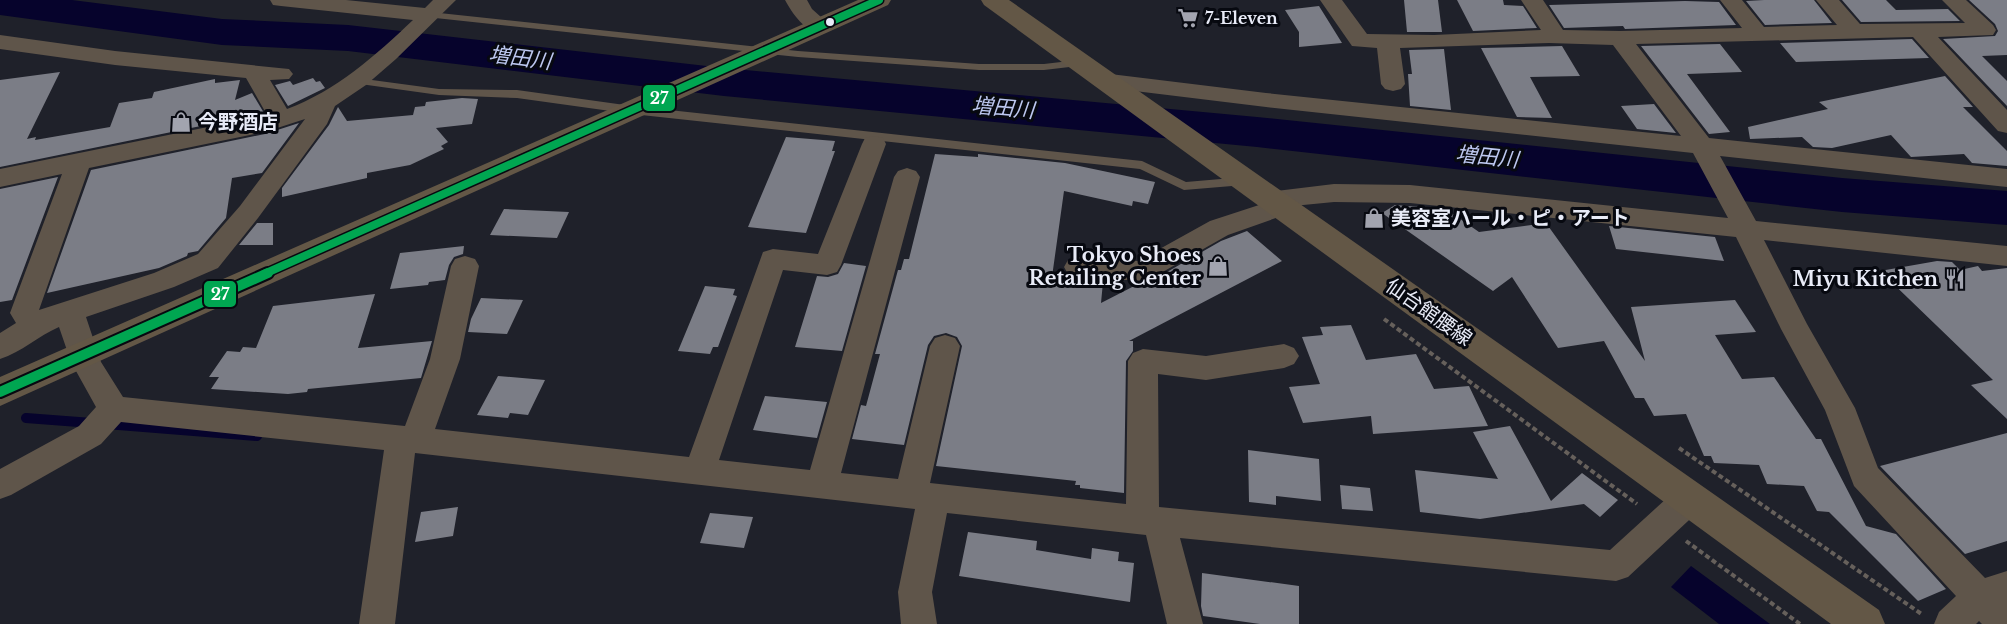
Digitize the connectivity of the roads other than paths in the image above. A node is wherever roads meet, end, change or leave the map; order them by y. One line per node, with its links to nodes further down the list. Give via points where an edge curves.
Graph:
1 (281, 0): 10 (street)
2 (796, 0): 11 (street, via 800,10)
3 (879, 0): 11 (main road)
4 (993, 0): 20 (main road, 仙台館腰線)
5 (1331, 0): 17 (street, via 1360,41)
6 (1532, 0): 15 (street)
7 (1731, 0): 14 (street)
8 (1827, 0): 12 (street)
9 (1953, 0): 13 (street, via 1984,30)
10 (433, 12): 19 (lane); 23 (street)
11 (820, 26): 19 (main road)
12 (1854, 31): 13 (street); 14 (street)
13 (1920, 31): 29 (street)
14 (1759, 35): 16 (street)
15 (1556, 36): 16 (street); 17 (street)
16 (1620, 38): 31 (street)
17 (1388, 41): 25 (street)
18 (0, 42): 21 (street)
19 (758, 53): 20 (lane, via 979,67); 27 (main road)
20 (1078, 63): 24 (main road, 仙台館腰線)
21 (254, 72): 22 (street); 28 (street)
22 (281, 74)
23 (359, 79): 26 (street); 27 (lane, via 439,92 517,94)
24 (1108, 84): 31 (street); 36 (main road, 仙台館腰線)
25 (1393, 84)
26 (324, 102): 28 (street); 41 (street, via 318,119 208,261)
27 (637, 108): 36 (lane, via 1142,165 1184,186); 45 (main road)
28 (281, 119): 32 (street)
29 (2007, 125)
30 (874, 144): 50 (street, via 827,265 773,259)
31 (1701, 145): 35 (street); 37 (street)
32 (79, 162): 34 (street); 42 (street, via 24,313)
33 (907, 177): 52 (street)
34 (0, 178)
35 (2007, 178)
36 (1256, 190): 37 (street, via 1410,194); 40 (street, via 1219,228 1142,271); 54 (main road, 仙台館腰線)
37 (1744, 225): 38 (street); 56 (street, via 1795,329 1840,408 1865,476)
38 (2007, 256)
39 (465, 266): 49 (street, via 445,358)
40 (1078, 267)
41 (71, 311): 42 (street); 45 (street, via 73,332)
42 (36, 325): 44 (street)
43 (945, 346): 53 (street)
44 (0, 348)
45 (83, 354): 47 (main road); 48 (street, via 96,384)
46 (1284, 356): 55 (street, via 1206,368 1143,361)
47 (0, 392)
48 (104, 420): 49 (street); 51 (street)
49 (409, 439): 50 (street); 57 (street)
50 (699, 472): 52 (street)
51 (0, 485)
52 (822, 485): 53 (street)
53 (922, 496): 55 (street); 58 (street, via 915,592)
54 (1690, 498): 55 (street, via 1616,566); 60 (main road, 仙台館腰線)
55 (1157, 527): 59 (street)
56 (1993, 592): 61 (street); 62 (street)
57 (377, 624)
58 (919, 624)
59 (1185, 624)
60 (1864, 624)
61 (1952, 624)
62 (2005, 624)

